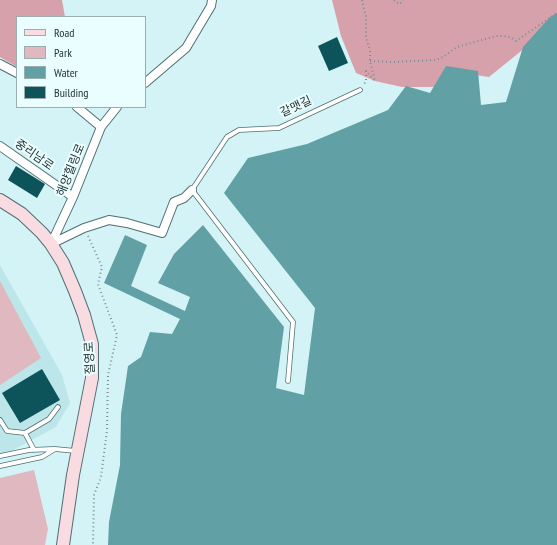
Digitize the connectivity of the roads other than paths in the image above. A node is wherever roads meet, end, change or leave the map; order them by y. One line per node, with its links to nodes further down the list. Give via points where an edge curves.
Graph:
1 (212, 0): 4 (street, via 186,48)
2 (0, 64): 3 (street)
3 (16, 72)
4 (146, 82)
5 (360, 90): 10 (lane, 갈맷길, via 279,128 239,130 227,137)
6 (78, 108): 8 (street)
7 (116, 108): 8 (street, 해양힐링로)
8 (101, 127): 11 (street, 해양힐링로)
9 (0, 146): 11 (street, 중리남로)
10 (192, 190): 13 (street, 갈맷길, via 184,198 174,202 162,233 109,220 84,228); 14 (lane, via 293,322)
11 (73, 197): 13 (street, 해양힐링로)
12 (0, 200): 13 (main road, 절영로, via 22,214)
13 (51, 244): 20 (main road, 절영로, via 63,263 75,291 92,344 92,378)
14 (288, 381)
15 (58, 407): 17 (lane, via 49,419)
16 (0, 420): 17 (lane, via 7,431)
17 (25, 433): 19 (lane)
18 (55, 449): 19 (lane); 20 (lane); 22 (lane, via 42,457)
19 (34, 450): 21 (lane)
20 (78, 451): 23 (main road, 절영로)
21 (0, 456)
22 (0, 466)
23 (63, 545)

